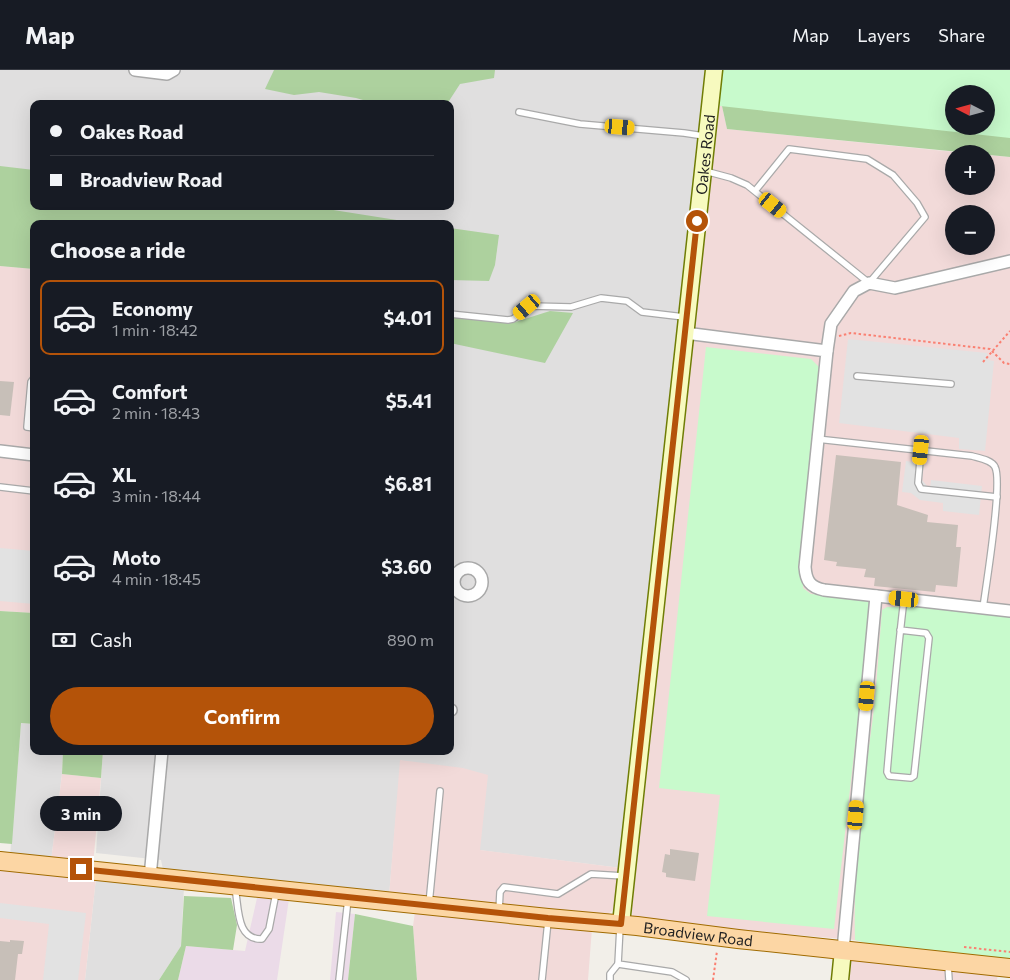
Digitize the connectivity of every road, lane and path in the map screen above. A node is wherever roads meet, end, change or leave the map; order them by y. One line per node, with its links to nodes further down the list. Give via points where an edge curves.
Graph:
1 (135, 70): 2 (street, via 167,74)
2 (174, 70)
3 (714, 70): 5 (street, Oakes Road)
4 (520, 112): 5 (lane, via 580,124)
5 (706, 136): 6 (street, Oakes Road)
6 (703, 171): 7 (lane, via 747,184); 11 (street, Oakes Road)
7 (755, 191): 9 (lane); 9 (lane, via 789,149 866,159 893,175 925,217)
8 (1010, 262): 9 (street, via 895,288)
9 (870, 283): 14 (street, via 854,291 830,324)
10 (454, 314): 11 (lane, via 508,320 531,306 571,307 601,298 628,301 642,312)
11 (685, 325): 14 (street); 38 (street, Oakes Road)
12 (1010, 331): 15 (path)
13 (838, 336): 15 (path, via 851,333 990,349)
14 (827, 351): 22 (street)
15 (993, 352): 16 (path); 17 (path, via 1004,363)
16 (983, 362)
17 (1010, 364)
18 (857, 376): 19 (lane)
19 (951, 384)
20 (30, 391): 21 (lane, via 26,427)
21 (30, 428)
22 (817, 439): 23 (lane); 29 (street, via 805,567 808,582 824,590)
23 (921, 450): 28 (lane, via 972,456 992,462 997,469); 28 (lane, via 918,483 921,489)
24 (0, 451): 25 (street)
25 (30, 455)
26 (0, 487): 27 (lane)
27 (30, 491)
28 (997, 497): 31 (lane)
29 (876, 596): 30 (street); 47 (street)
30 (904, 599): 31 (street); 33 (lane)
31 (983, 608): 32 (street)
32 (1010, 611)
33 (900, 630): 33 (lane, via 887,772 889,776 911,778 914,776 929,638 926,633)
34 (162, 755): 37 (street)
35 (440, 791): 42 (lane)
36 (0, 861): 37 (main road, Broadview Road)
37 (150, 876): 39 (main road, Broadview Road)
38 (626, 876): 43 (lane, via 591,874 558,894 504,888 500,892); 45 (street, Oakes Road)
39 (235, 886): 40 (main road, Broadview Road); 40 (lane, via 244,933 253,940 262,940 269,929)
40 (277, 889): 41 (main road, Broadview Road)
41 (348, 897): 42 (main road, Broadview Road); 53 (lane)
42 (429, 906): 43 (main road, Broadview Road)
43 (498, 913): 44 (main road, Broadview Road)
44 (548, 918): 45 (main road, Broadview Road); 54 (lane)
45 (621, 924): 47 (main road, Broadview Road); 51 (lane)
46 (964, 947): 49 (path)
47 (843, 950): 50 (main road, Broadview Road); 58 (street)
48 (717, 951): 57 (path)
49 (1010, 952)
50 (948, 961): 52 (main road, Broadview Road); 59 (lane)
51 (618, 964): 55 (lane, via 610,974); 56 (lane, via 672,972)
52 (1010, 968)
53 (339, 980)
54 (542, 980)
55 (610, 980)
56 (686, 980)
57 (713, 980)
58 (840, 980)
59 (949, 980)

